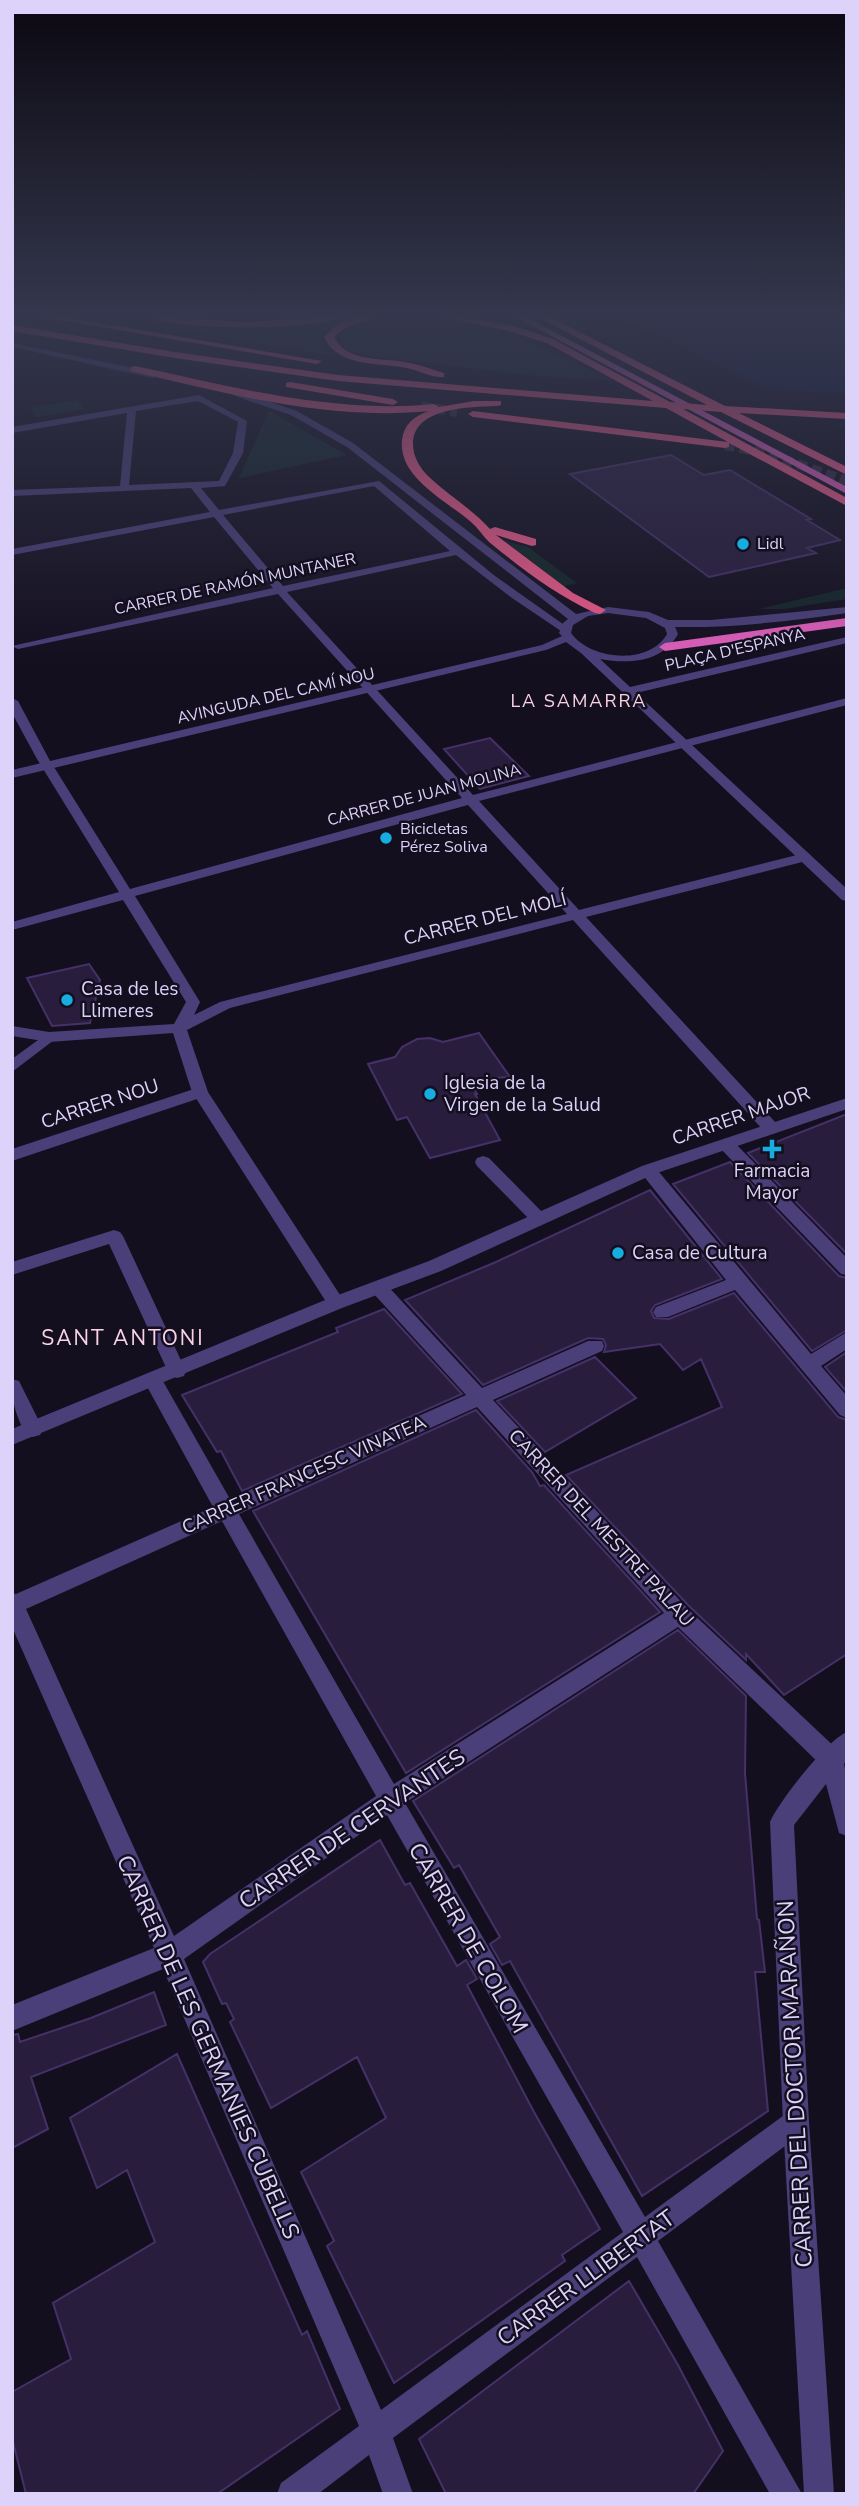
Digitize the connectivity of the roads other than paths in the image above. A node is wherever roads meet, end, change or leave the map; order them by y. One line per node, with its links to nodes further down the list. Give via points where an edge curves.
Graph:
1 (130, 433): 12 (street)
2 (241, 433): 11 (street, via 238,453 222,484)
3 (330, 433): 24 (street)
4 (409, 433): 17 (highway, via 407,446 415,470)
5 (636, 433): 9 (highway)
6 (719, 433): 15 (highway)
7 (738, 433): 13 (highway)
8 (770, 433): 10 (highway)
9 (725, 445)
10 (847, 472)
11 (194, 486): 12 (street); 16 (street)
12 (124, 489): 14 (street)
13 (847, 491)
14 (12, 493)
15 (847, 503)
16 (215, 512): 19 (street); 20 (street, PLAÇA D'ESPANYA, via 376,483); 21 (street)
17 (477, 521): 18 (highway, via 500,535); 22 (highway, via 568,596)
18 (533, 542)
19 (12, 552)
20 (458, 552): 21 (street, CARRER DE RAMÓN MUNTANER); 27 (street, PLAÇA D'ESPANYA)
21 (281, 590): 29 (street, CARRER DE RAMÓN MUNTANER); 35 (street)
22 (600, 610): 24 (street); 26 (street, via 641,612)
23 (847, 610): 26 (street, via 753,622)
24 (573, 618): 27 (street)
25 (847, 622): 31 (highway)
26 (665, 623): 31 (street, PLAÇA D'ESPANYA, via 671,639)
27 (566, 633): 30 (street); 32 (street, PLAÇA D'ESPANYA)
28 (846, 640): 34 (street, PLAÇA D'ESPANYA)
29 (14, 644)
30 (546, 647): 32 (street); 35 (street, AVINGUDA DEL CAMÍ NOU)
31 (665, 647): 33 (street, PLAÇA D'ESPANYA)
32 (583, 650): 33 (street, PLAÇA D'ESPANYA, via 613,657); 34 (street)
33 (641, 656): 34 (street)
34 (633, 680): 38 (street)
35 (370, 690): 39 (street, AVINGUDA DEL CAMÍ NOU); 41 (street)
36 (12, 701): 39 (street)
37 (847, 701): 38 (street, CARRER DE JUAN MOLINA)
38 (683, 744): 41 (street, CARRER DE JUAN MOLINA); 42 (street)
39 (48, 766): 40 (street, AVINGUDA DEL CAMÍ NOU); 43 (street)
40 (12, 774)
41 (470, 800): 43 (street, CARRER DE JUAN MOLINA); 45 (street)
42 (805, 857): 44 (street); 45 (street, CARRER DEL MOLÍ)
43 (128, 894): 46 (street, CARRER DE JUAN MOLINA); 47 (street, via 192,1002)
44 (847, 897)
45 (576, 916): 47 (street, CARRER DEL MOLÍ, via 225,1005); 53 (street)
46 (12, 926)
47 (179, 1028): 49 (street); 51 (street)
48 (12, 1031): 49 (street)
49 (49, 1037): 50 (street)
50 (12, 1068)
51 (200, 1092): 55 (street, CARRER NOU); 63 (street)
52 (847, 1103): 53 (street, CARRER MAJOR)
53 (770, 1128): 54 (street, CARRER MAJOR)
54 (726, 1144): 57 (street, CARRER MAJOR); 60 (street)
55 (12, 1155)
56 (483, 1162): 58 (street)
57 (648, 1170): 58 (street, CARRER MAJOR); 61 (street)
58 (538, 1218): 62 (street, CARRER MAJOR)
59 (12, 1269): 68 (street, via 114,1236)
60 (847, 1269)
61 (738, 1282): 64 (street); 67 (street)
62 (379, 1288): 63 (street, CARRER MAJOR); 71 (street, CARRER DEL MESTRE PALAU)
63 (335, 1303): 68 (street, CARRER MAJOR)
64 (662, 1312)
65 (847, 1339): 67 (street)
66 (595, 1346): 71 (street, CARRER FRANCESC VINATEA)
67 (808, 1365): 72 (street)
68 (177, 1371): 69 (street, CARRER MAJOR)
69 (153, 1381): 73 (street, CARRER MAJOR); 75 (street, CARRER DE COLOM)
70 (12, 1386): 73 (street)
71 (479, 1398): 75 (street, CARRER FRANCESC VINATEA); 77 (street, CARRER DEL MESTRE PALAU)
72 (847, 1410)
73 (33, 1429): 74 (street, CARRER MAJOR)
74 (12, 1437)
75 (226, 1510): 76 (street, CARRER FRANCESC VINATEA); 79 (street, CARRER DE COLOM)
76 (13, 1604): 81 (street, CARRER DE LES GERMANIES CUBELLS)
77 (679, 1615): 78 (street, CARRER DEL MESTRE PALAU); 79 (street, CARRER DE CERVANTES)
78 (839, 1751): 80 (street); 83 (street, CARRER DEL DOCTOR MARAÑON, via 782,1822)
79 (389, 1800): 81 (street, CARRER DE CERVANTES); 84 (street, CARRER DE COLOM)
80 (847, 1825)
81 (169, 1954): 82 (street, CARRER DE CERVANTES); 85 (street, CARRER DE LES GERMANIES CUBELLS)
82 (12, 2018)
83 (796, 2122): 84 (street, CARRER LLIBERTAT); 89 (street, CARRER DEL DOCTOR MARAÑON)
84 (641, 2238): 85 (street, CARRER LLIBERTAT); 88 (street, CARRER DE COLOM)
85 (376, 2432): 86 (street, CARRER LLIBERTAT); 87 (street, CARRER DE LES GERMANIES CUBELLS)
86 (292, 2494)
87 (398, 2494)
88 (787, 2494)
89 (819, 2494)

